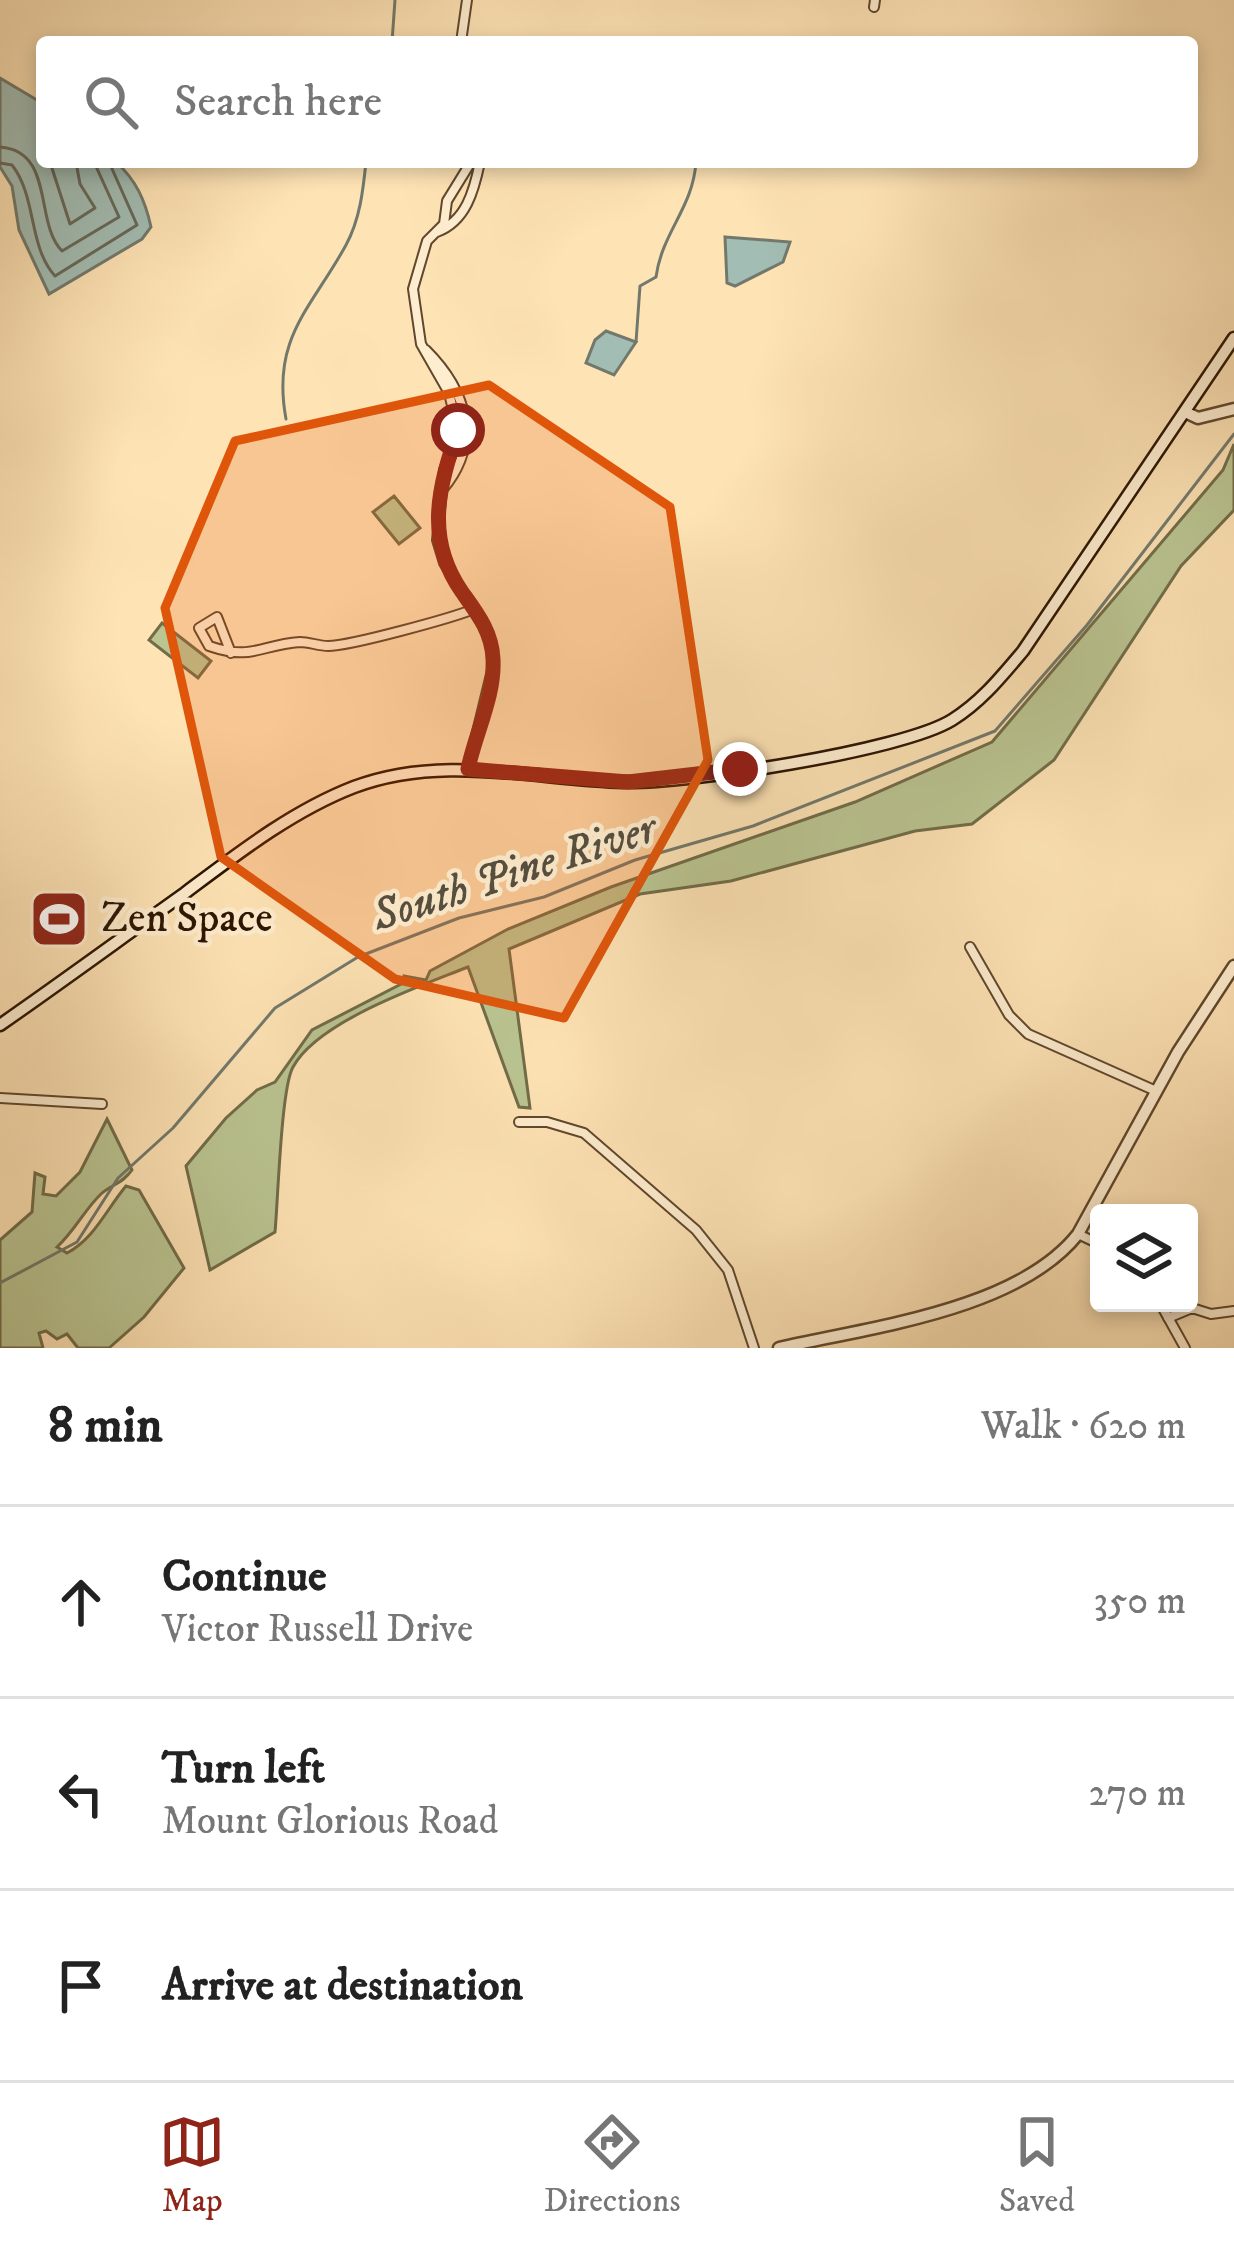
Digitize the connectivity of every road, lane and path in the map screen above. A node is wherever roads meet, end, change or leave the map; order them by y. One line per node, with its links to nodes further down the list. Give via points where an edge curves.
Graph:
1 (467, 0): 2 (street)
2 (462, 36)
3 (469, 168): 5 (street)
4 (475, 168): 5 (street, via 465,209)
5 (436, 232): 9 (street, via 413,289 421,344 458,402 437,540)
6 (1234, 338): 8 (main road)
7 (1228, 411): 8 (main road, via 1198,418)
8 (1185, 412): 11 (main road, via 1024,652 949,722 904,741 676,780)
9 (474, 609): 10 (street, via 332,646 300,642); 11 (street, via 494,662)
10 (231, 653): 10 (street, via 209,646 199,628 217,617 224,622)
11 (468, 769): 14 (main road, via 427,769 355,787 304,811)
12 (970, 946): 15 (street, via 1028,1034)
13 (1234, 966): 15 (main road)
14 (0, 1025)
15 (1156, 1091): 19 (main road)
16 (0, 1098): 17 (street)
17 (102, 1104)
18 (519, 1122): 25 (street, via 584,1133 696,1230 728,1270)
19 (1078, 1234): 20 (street); 24 (main road, via 1040,1271 1008,1288)
20 (1090, 1240)
21 (1234, 1311): 23 (street, via 1192,1308)
22 (1165, 1312): 23 (street)
23 (1168, 1318): 28 (street)
24 (850, 1332): 26 (main road); 27 (street)
25 (754, 1348)
26 (779, 1348)
27 (856, 1348)
28 (1185, 1348)

